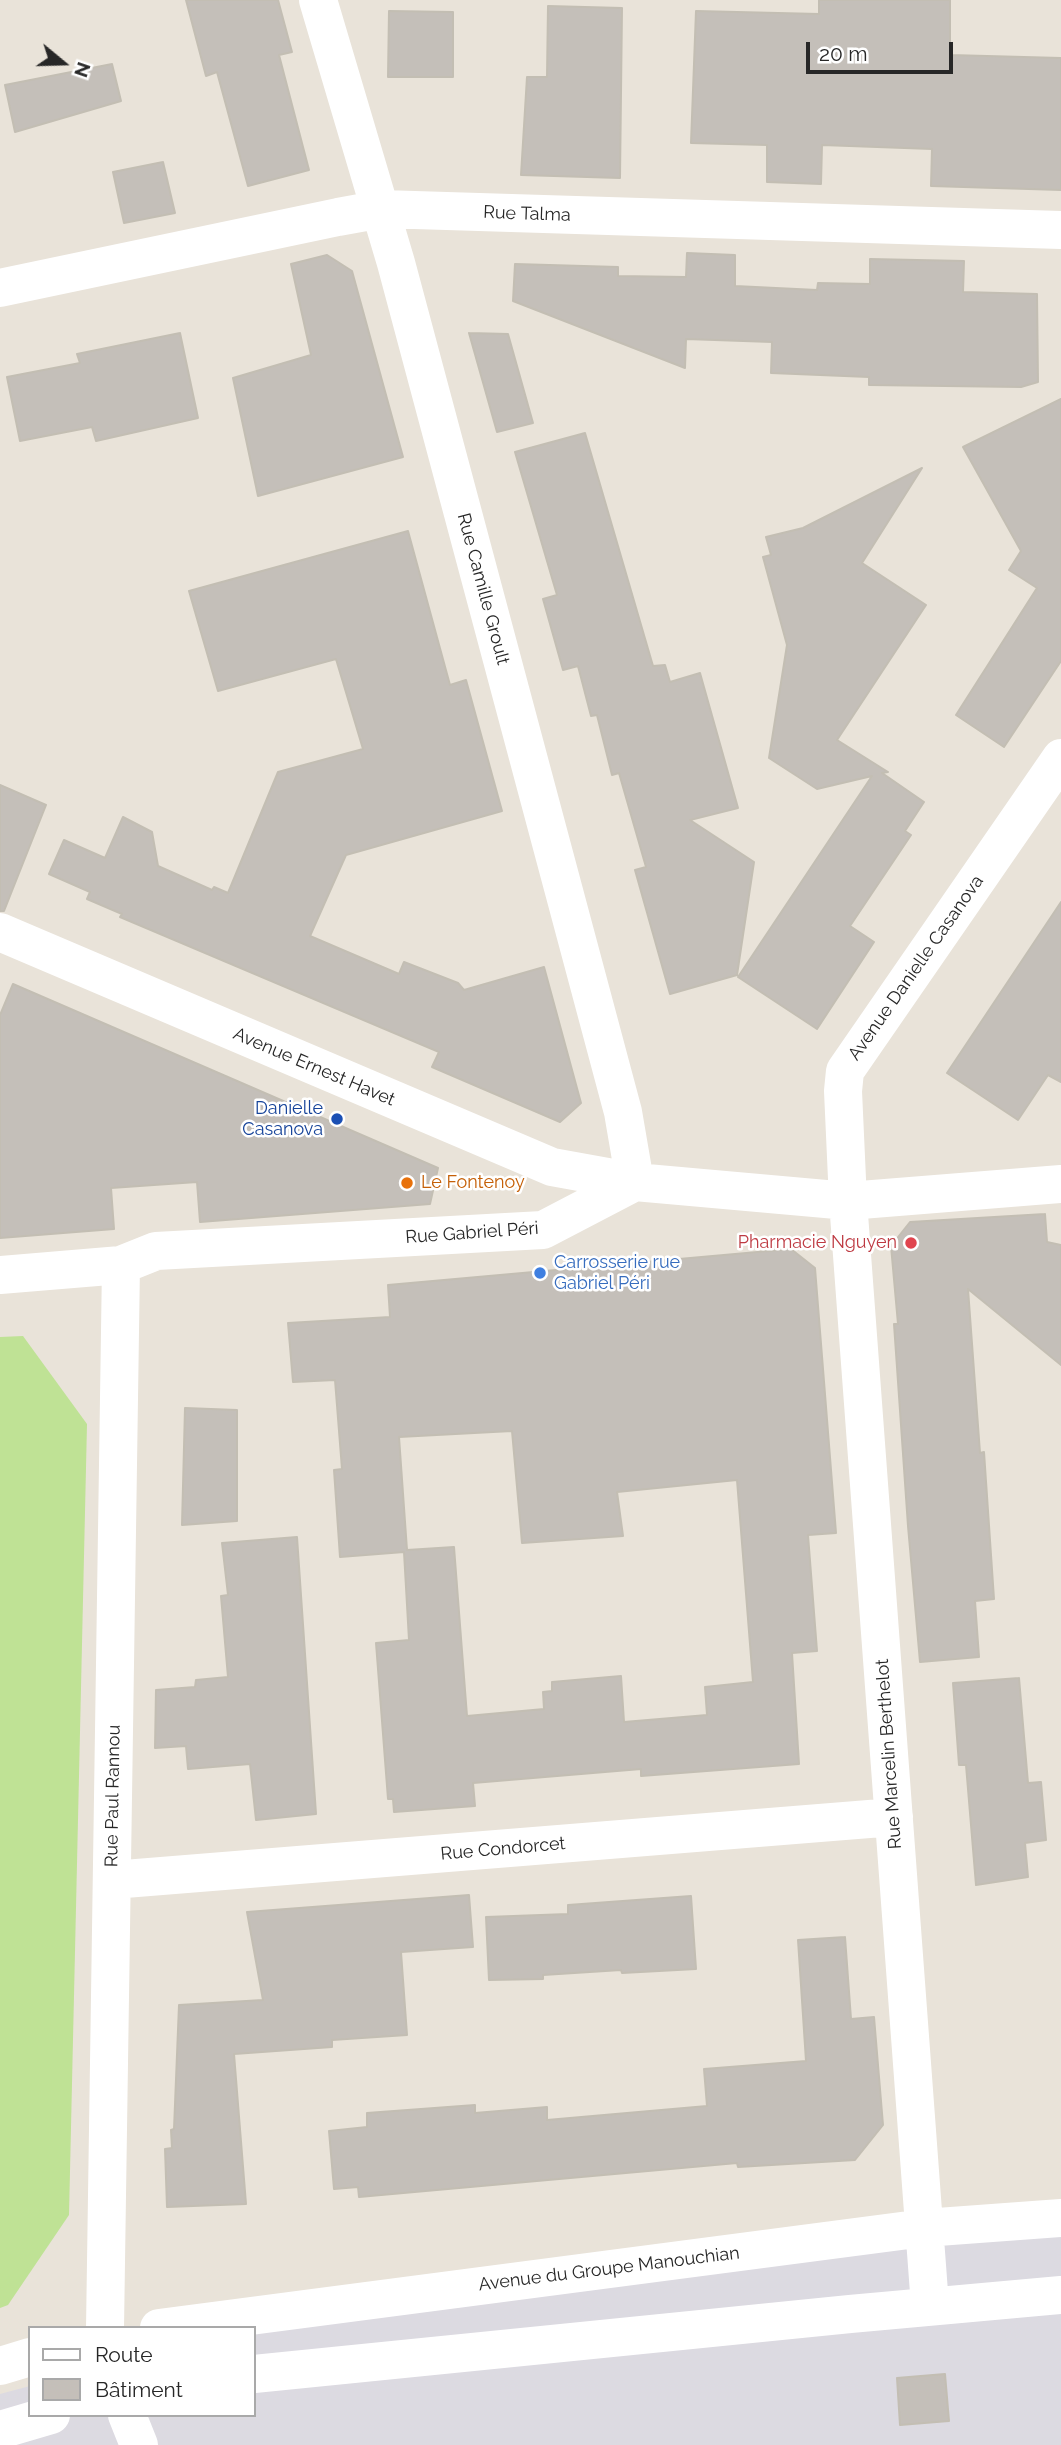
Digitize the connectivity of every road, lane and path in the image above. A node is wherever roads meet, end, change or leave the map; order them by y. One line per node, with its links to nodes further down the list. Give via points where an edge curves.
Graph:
1 (318, 0): 2 (street, Rue Camille Groult)
2 (382, 209): 3 (street, Rue Talma); 4 (street, Rue Talma); 7 (street, Rue Camille Groult, via 619,1099)
3 (1061, 230)
4 (0, 288)
5 (1061, 758): 9 (street, Avenue Danielle Casanova, via 845,1071)
6 (0, 932): 7 (street, Avenue Ernest Havet, via 552,1167)
7 (635, 1182): 9 (street); 10 (street, Rue Gabriel Péri, via 543,1230 156,1251)
8 (1061, 1184): 9 (street)
9 (848, 1201): 12 (street, Rue Marcelin Berthelot)
10 (121, 1265): 11 (street, Rue Gabriel Péri); 13 (street, Rue Paul Rannou)
11 (0, 1275)
12 (894, 1817): 13 (street, Rue Condorcet); 15 (street, Rue Marcelin Berthelot)
13 (112, 1880): 18 (street, Rue Paul Rannou)
14 (1061, 2218): 15 (street, Avenue du Groupe Manouchian)
15 (924, 2228): 17 (street, Rue Marcelin Berthelot); 19 (street, Avenue du Groupe Manouchian)
16 (1061, 2295): 17 (street)
17 (930, 2306): 22 (street)
18 (105, 2326)
19 (174, 2326)
20 (28, 2358): 21 (street)
21 (0, 2366)
22 (256, 2374)
23 (44, 2417): 25 (street)
24 (128, 2417): 26 (street)
25 (0, 2430)
26 (139, 2445)

